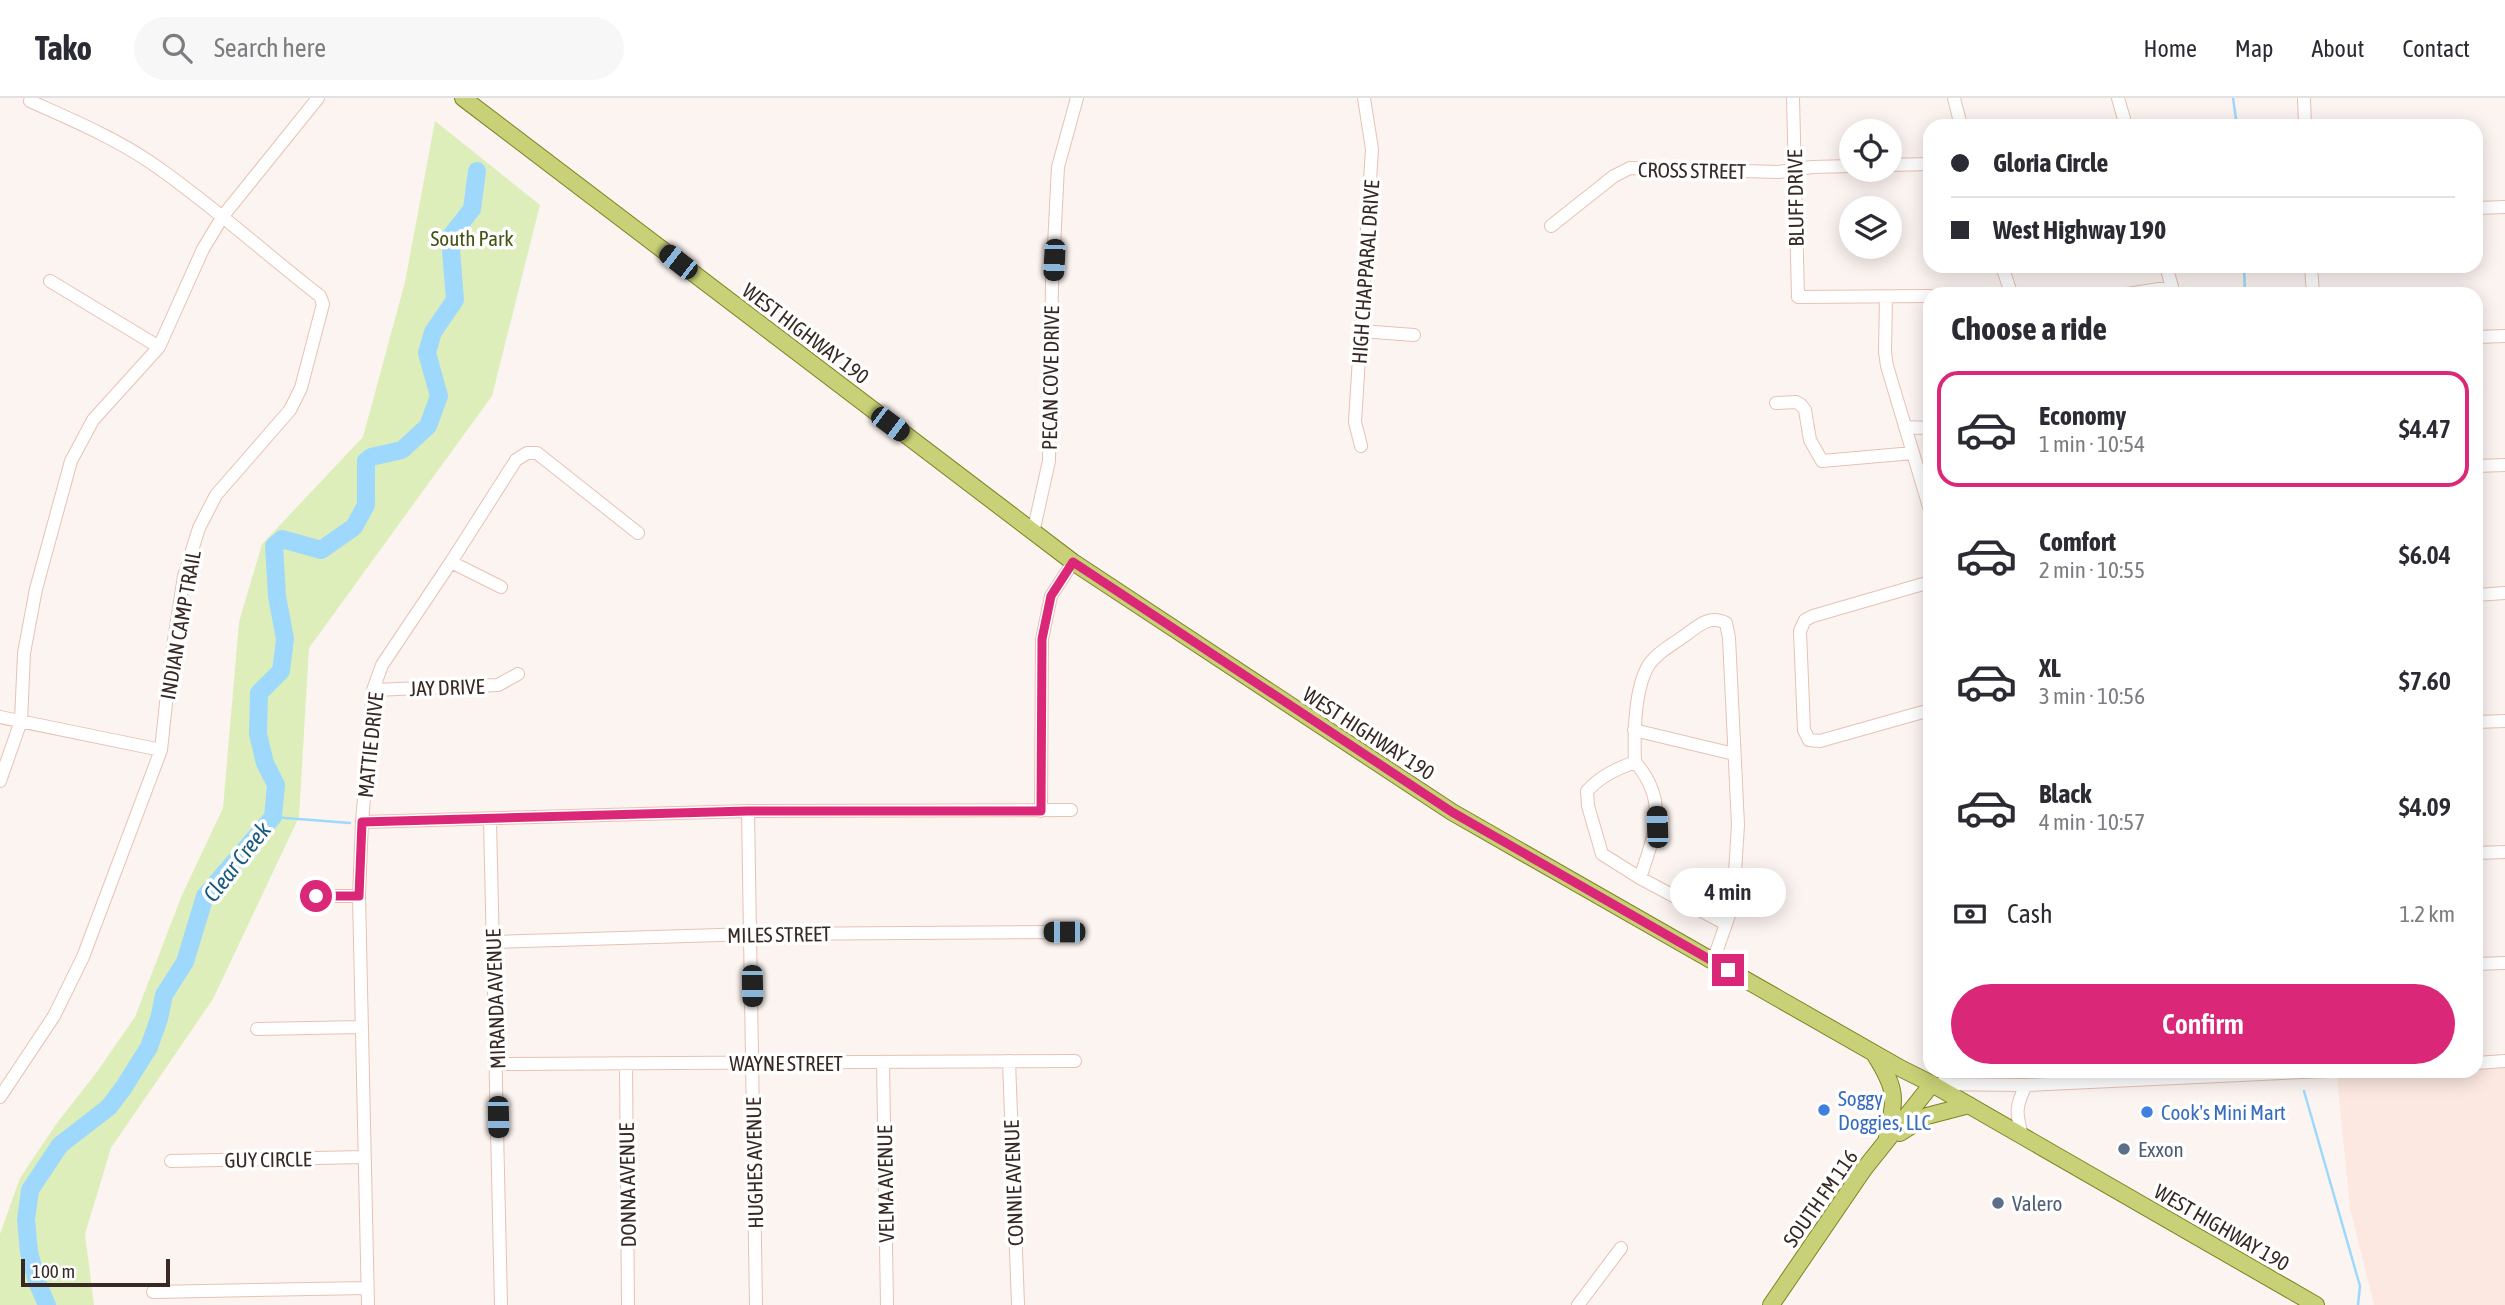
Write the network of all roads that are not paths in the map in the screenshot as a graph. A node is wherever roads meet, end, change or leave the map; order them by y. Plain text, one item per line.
1 (318, 98) edge
2 (463, 98) edge
3 (1077, 98) edge
4 (1364, 98) edge
5 (1793, 98) edge
6 (1954, 98) edge
7 (2118, 98) edge
8 (2304, 98) edge
9 (30, 101) dead end
10 (1959, 119) edge
11 (2124, 119) edge
12 (2305, 119) edge
13 (1923, 164) edge
14 (1902, 165) edge
15 (1839, 167) edge
16 (1794, 170) junction
17 (2505, 207) edge
18 (2483, 208) edge
19 (223, 216) junction
20 (1551, 226) dead end
21 (50, 281) dead end
22 (1923, 296) edge
23 (1886, 297) junction
24 (1361, 331) junction
25 (1414, 335) dead end
26 (2505, 336) edge
27 (2483, 337) edge
28 (159, 347) junction
29 (1776, 403) dead end
30 (1905, 428) junction
31 (1923, 428) edge
32 (1361, 446) dead end
33 (1913, 453) junction
34 (2505, 465) edge
35 (2483, 466) edge
36 (1923, 487) edge
37 (638, 533) dead end
38 (1033, 533) junction
39 (452, 562) junction
40 (1073, 562) junction
41 (1923, 584) edge
42 (501, 587) dead end
43 (2505, 593) edge
44 (2483, 594) edge
45 (518, 674) dead end
46 (373, 690) junction
47 (1923, 712) edge
48 (0, 717) edge
49 (2505, 720) edge
50 (21, 721) junction
51 (2483, 722) edge
52 (1634, 730) junction
53 (161, 750) junction
54 (1734, 754) junction
55 (1635, 762) junction
56 (0, 781) edge
57 (1071, 810) dead end
58 (748, 811) junction
59 (1041, 811) junction
60 (490, 820) junction
61 (362, 822) junction
62 (2505, 852) edge
63 (2483, 853) edge
64 (1640, 878) junction
65 (316, 896) dead end
66 (359, 896) junction
67 (1726, 924) junction
68 (1064, 932) dead end
69 (751, 934) junction
70 (494, 942) junction
71 (1713, 961) junction
72 (2505, 963) edge
73 (2483, 964) edge
74 (362, 1027) junction
75 (257, 1029) dead end
76 (1874, 1053) junction
77 (1009, 1061) junction
78 (1075, 1061) dead end
79 (2505, 1061) edge
80 (883, 1062) junction
81 (497, 1063) junction
82 (753, 1063) junction
83 (2483, 1063) edge
84 (626, 1064) junction
85 (2080, 1078) edge
86 (1932, 1084) junction
87 (2026, 1085) junction
88 (0, 1097) edge
89 (1969, 1105) junction
90 (2022, 1136) junction
91 (1884, 1144) junction
92 (365, 1157) junction
93 (171, 1161) dead end
94 (1621, 1248) dead end
95 (367, 1288) junction
96 (153, 1292) dead end
97 (368, 1305) edge
98 (500, 1305) edge
99 (628, 1305) edge
100 (756, 1305) edge
101 (887, 1305) edge
102 (1018, 1305) edge
103 (1578, 1305) edge
104 (1771, 1305) edge
105 (2316, 1305) edge

1 - 19 street
2 - 38 main road, WEST HIGHWAY 190
3 - 38 street, PECAN COVE DRIVE
4 - 24 street, HIGH CHAPPARAL DRIVE
5 - 16 street, BLUFF DRIVE
6 - 10 street
7 - 11 street
8 - 12 street
9 - 19 street, INDIAN CAMP TRAIL
13 - 14 street
15 - 16 street, CROSS STREET
16 - 20 street, CROSS STREET
16 - 23 street, BLUFF DRIVE
17 - 18 street
19 - 28 street
19 - 53 street, INDIAN CAMP TRAIL
21 - 28 street
22 - 23 street
23 - 30 street
24 - 25 street
24 - 32 street, HIGH CHAPPARAL DRIVE
26 - 27 street
28 - 50 street
29 - 33 street
30 - 31 street
30 - 33 street
33 - 36 street
34 - 35 street
37 - 39 street, MATTIE DRIVE
38 - 40 main road, WEST HIGHWAY 190
39 - 42 street
39 - 46 street, MATTIE DRIVE
40 - 59 street
40 - 71 main road, WEST HIGHWAY 190
41 - 47 street
43 - 44 street
45 - 46 street, JAY DRIVE
46 - 61 street, MATTIE DRIVE
48 - 50 street
49 - 51 street
50 - 53 street
50 - 56 street
52 - 54 street
52 - 54 street
52 - 55 street
53 - 88 street, INDIAN CAMP TRAIL
54 - 67 street
55 - 64 street
55 - 64 street
57 - 59 street
58 - 59 street
58 - 60 street
58 - 69 street, HUGHES AVENUE
60 - 61 street
60 - 70 street, MIRANDA AVENUE
61 - 66 street, MATTIE DRIVE
62 - 63 street
64 - 67 street
65 - 66 street
66 - 74 street, MATTIE DRIVE
67 - 71 street
68 - 69 street, MILES STREET
69 - 70 street, MILES STREET
69 - 82 street, HUGHES AVENUE
70 - 81 street, MIRANDA AVENUE
71 - 76 main road, WEST HIGHWAY 190
72 - 73 street
74 - 75 street
74 - 92 street, MATTIE DRIVE
76 - 86 main road, WEST HIGHWAY 190
76 - 91 main road
77 - 78 street, WAYNE STREET
77 - 80 street, WAYNE STREET
77 - 102 street, CONNIE AVENUE
79 - 83 street
80 - 82 street, WAYNE STREET
80 - 101 street, VELMA AVENUE
81 - 84 street, WAYNE STREET
81 - 98 street, MIRANDA AVENUE
82 - 84 street, WAYNE STREET
82 - 100 street, HUGHES AVENUE
84 - 99 street, DONNA AVENUE
85 - 87 street
86 - 87 street
86 - 89 main road, WEST HIGHWAY 190
86 - 91 main road, SOUTH FM 116
87 - 90 street
89 - 90 main road, WEST HIGHWAY 190
89 - 91 main road
90 - 105 main road, WEST HIGHWAY 190
91 - 104 main road, SOUTH FM 116
92 - 93 street, GUY CIRCLE
92 - 95 street, MATTIE DRIVE
94 - 103 street
95 - 96 street
95 - 97 street, MATTIE DRIVE

